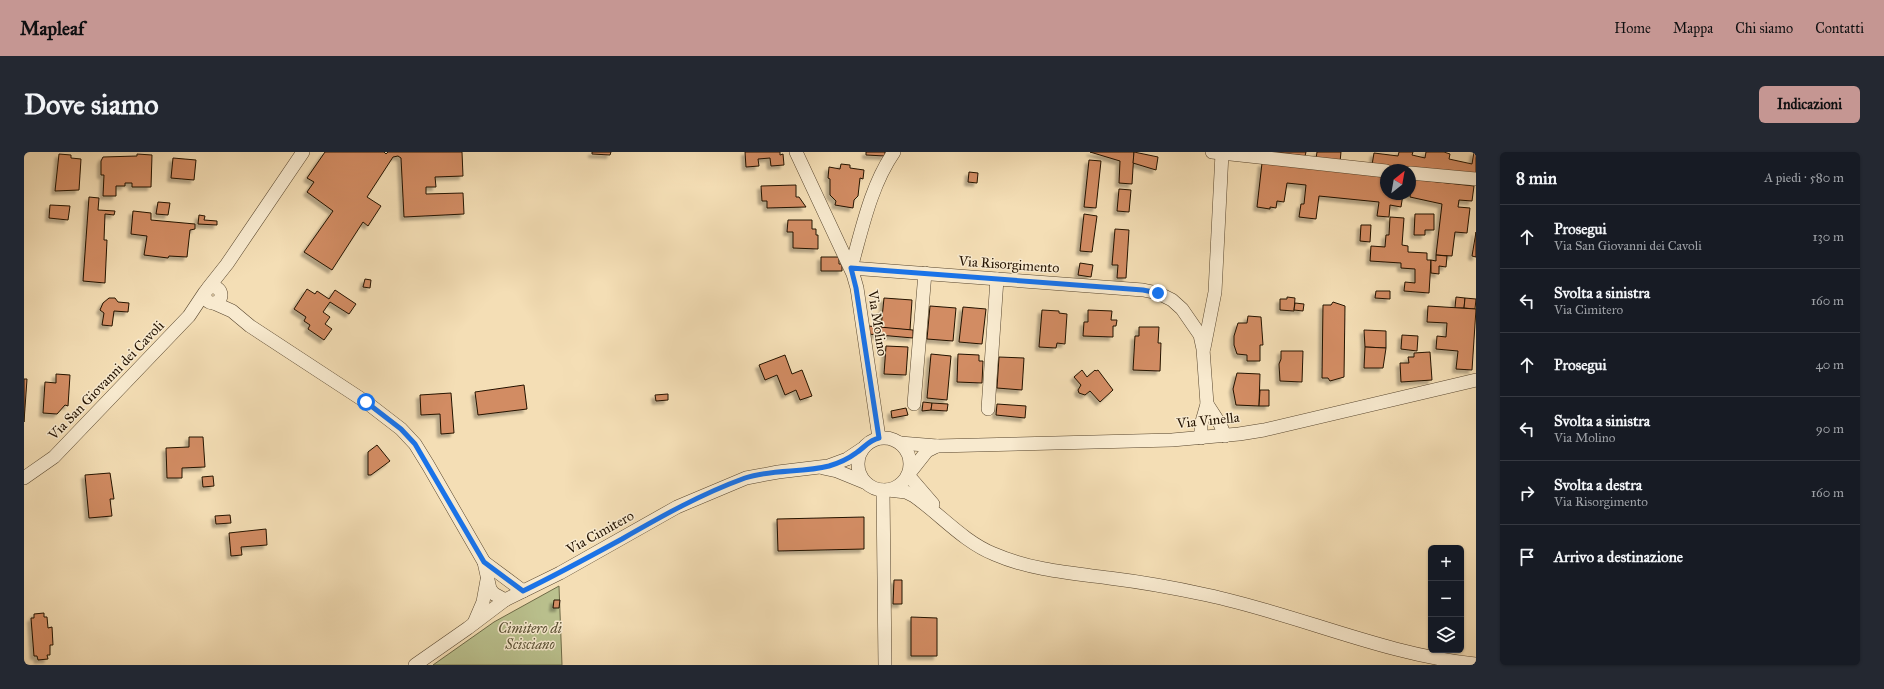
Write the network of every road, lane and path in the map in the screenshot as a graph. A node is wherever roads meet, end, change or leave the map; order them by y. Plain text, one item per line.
1 (303, 152) edge
2 (796, 152) edge
3 (894, 152) edge
4 (1217, 152) edge
5 (1380, 170) edge
6 (1416, 174) edge
7 (1476, 179) edge
8 (851, 268) junction
9 (925, 273) junction
10 (997, 279) junction
11 (214, 296) junction
12 (1203, 348) junction
13 (1476, 380) edge
14 (914, 404) dead end
15 (1208, 404) junction
16 (988, 409) dead end
17 (1225, 436) junction
18 (879, 438) junction
19 (1201, 438) junction
20 (900, 443) junction
21 (937, 446) junction
22 (862, 449) junction
23 (817, 468) junction
24 (908, 475) junction
25 (24, 478) edge
26 (864, 482) junction
27 (886, 490) junction
28 (946, 522) junction
29 (484, 562) junction
30 (487, 578) junction
31 (523, 591) junction
32 (505, 600) junction
33 (473, 625) junction
34 (1476, 664) edge
35 (415, 665) edge
36 (885, 665) edge

1 - 11 street, Via San Giovanni dei Cavoli
2 - 8 street, Via Molino
3 - 8 street
4 - 5 street
4 - 12 street
6 - 7 street
8 - 9 street, Via Risorgimento
8 - 18 street, Via Molino
9 - 10 street, Via Risorgimento
9 - 14 street
10 - 12 street, Via Risorgimento
10 - 16 street
11 - 25 street, Via San Giovanni dei Cavoli
11 - 29 street
12 - 15 street, Via Risorgimento
13 - 17 street, Via Vinella
15 - 17 street
15 - 19 street
17 - 19 street, Via Vinella
18 - 20 street
18 - 22 street
19 - 21 street, Via Vinella
20 - 21 street, Via Vinella
20 - 24 street
21 - 24 street
22 - 23 street
22 - 26 street
23 - 26 street
23 - 31 street, Via Cimitero
24 - 27 street
24 - 28 street
26 - 27 street
27 - 28 street
27 - 36 street
28 - 34 street
29 - 30 street
29 - 31 street
30 - 32 street
30 - 33 street
31 - 32 street, Via Cimitero
32 - 33 street, Via Cimitero
33 - 35 street, Via Cimitero

